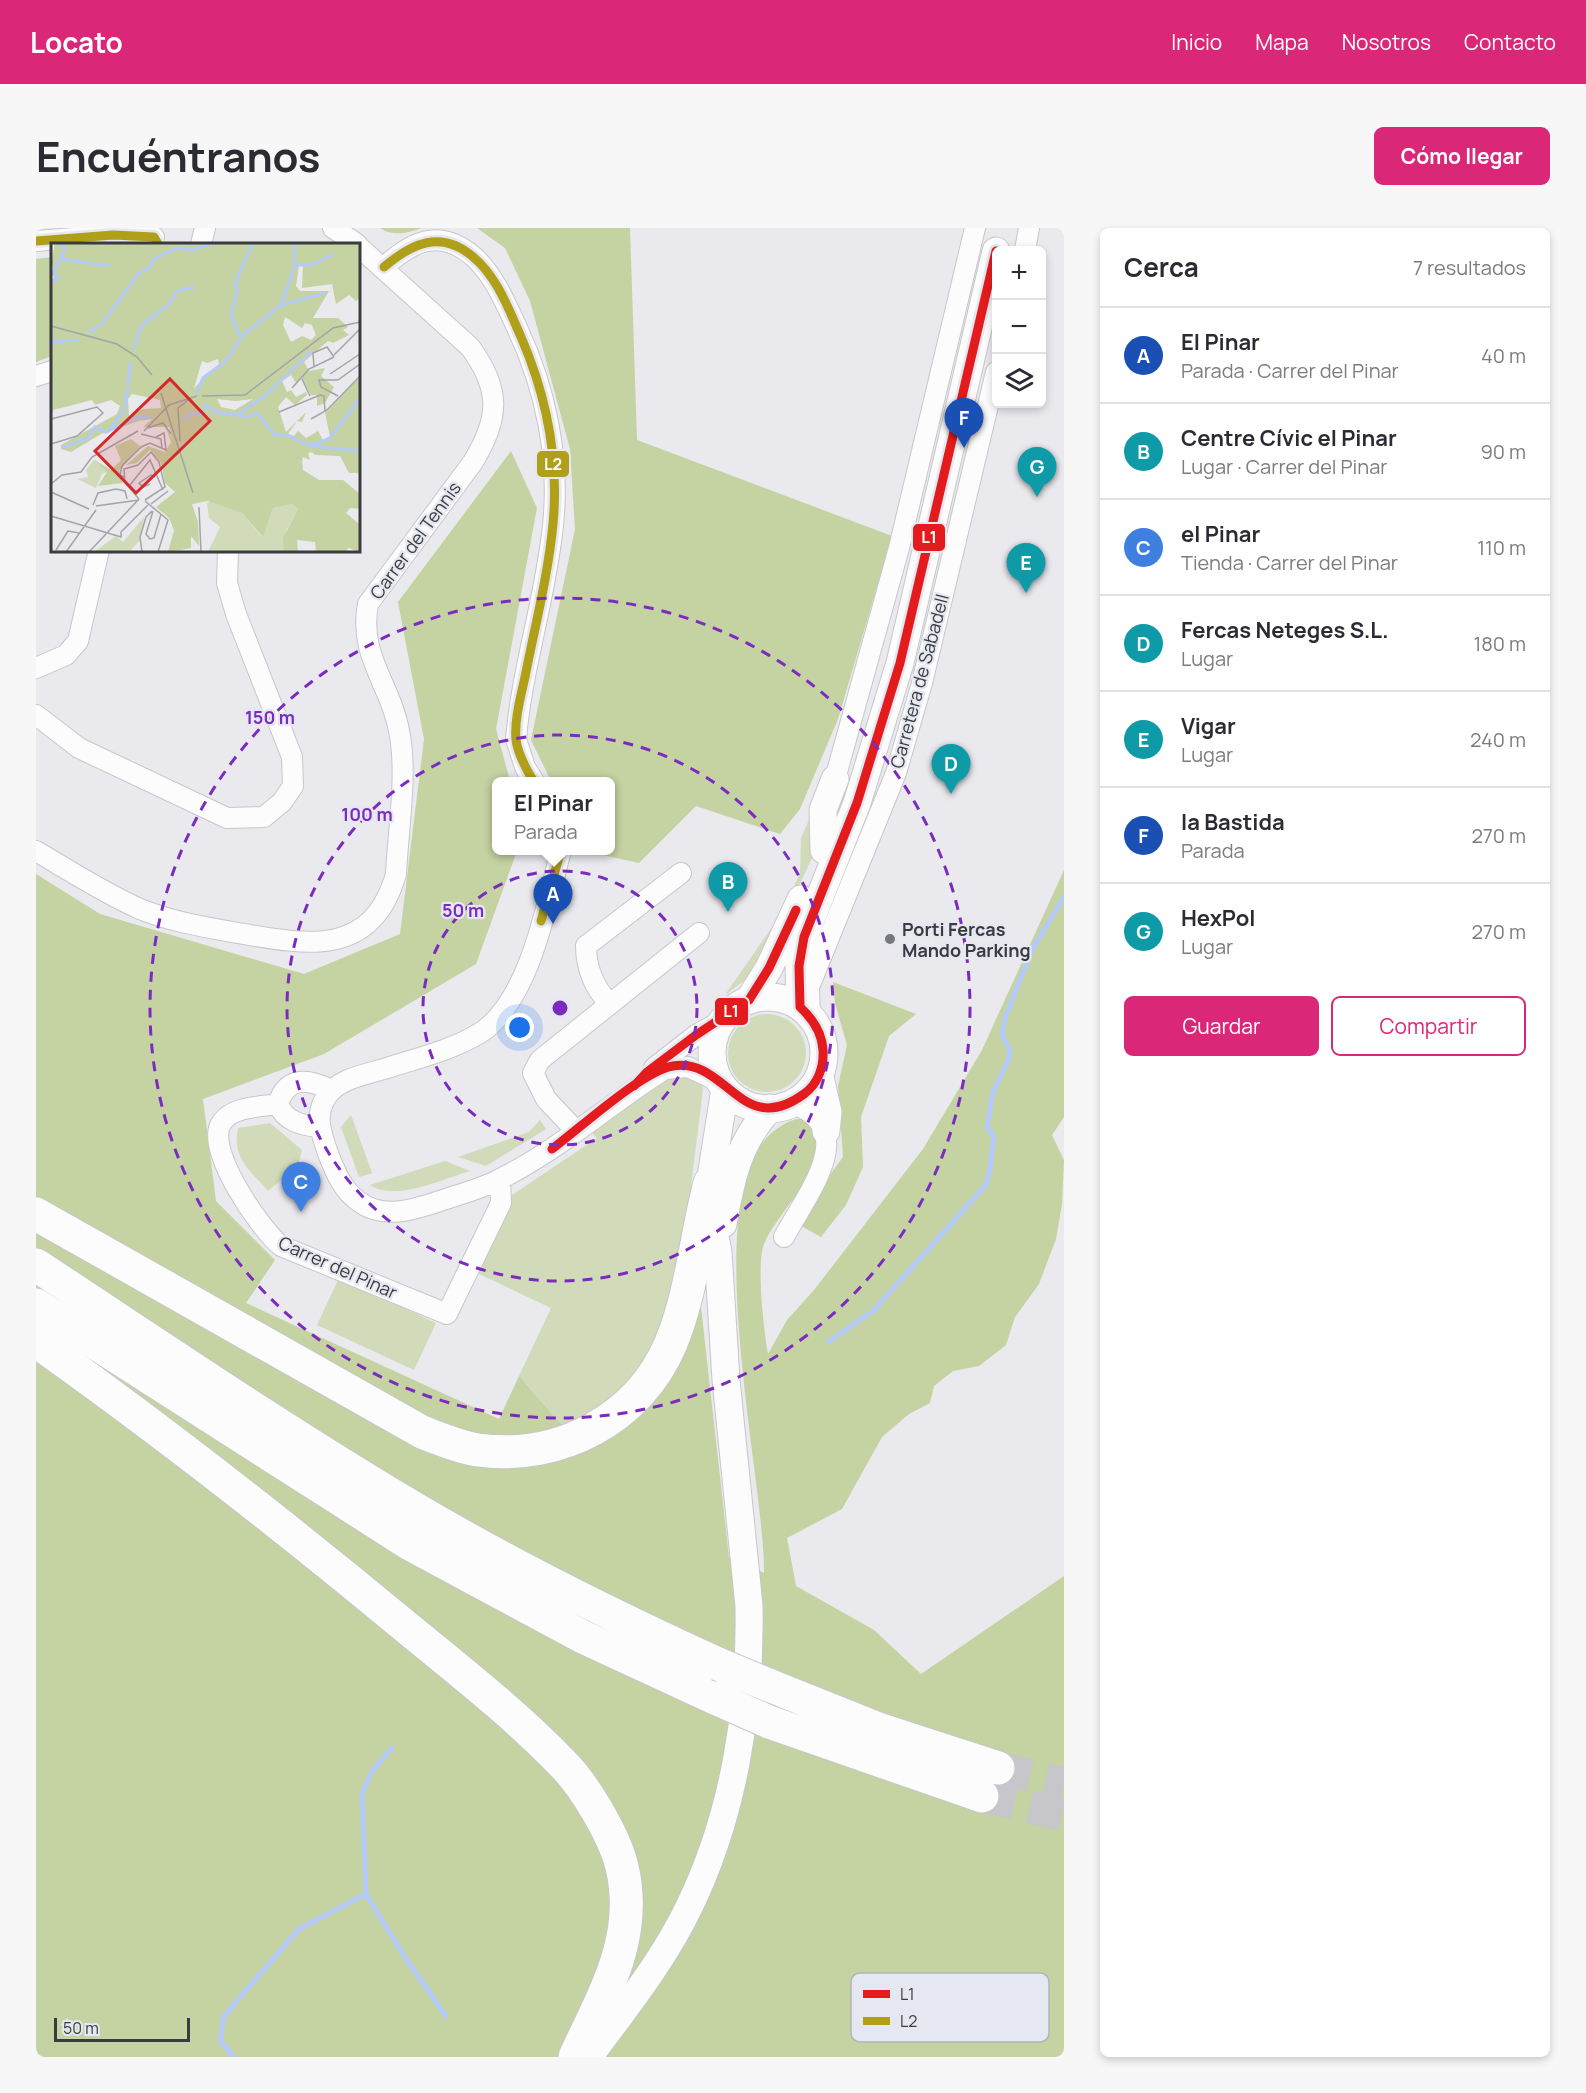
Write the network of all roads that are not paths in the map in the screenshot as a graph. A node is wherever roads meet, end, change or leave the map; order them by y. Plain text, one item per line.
1 (333, 228) edge
2 (975, 228) edge
3 (1002, 228) edge
4 (1029, 228) edge
5 (155, 236) edge
6 (36, 241) edge
7 (355, 243) edge
8 (998, 246) edge
9 (1026, 246) edge
10 (360, 247) edge
11 (384, 267) junction
12 (992, 272) edge
13 (51, 371) edge
14 (36, 376) edge
15 (992, 389) edge
16 (99, 552) edge
17 (228, 552) edge
18 (36, 668) edge
19 (36, 715) edge
20 (866, 769) junction
21 (531, 777) edge
22 (835, 779) joint
23 (824, 850) junction
24 (36, 851) edge
25 (560, 855) edge
26 (681, 873) dead end
27 (699, 933) dead end
28 (749, 1000) junction
29 (609, 1003) junction
30 (805, 1012) junction
31 (723, 1020) junction
32 (820, 1077) junction
33 (722, 1085) junction
34 (331, 1090) junction
35 (630, 1091) junction
36 (278, 1104) junction
37 (781, 1106) junction
38 (319, 1127) junction
39 (576, 1131) junction
40 (826, 1131) junction
41 (500, 1179) junction
42 (710, 1183) junction
43 (36, 1214) edge
44 (784, 1237) dead end
45 (718, 1252) junction
46 (36, 1266) edge
47 (36, 1305) edge
48 (36, 1341) edge
49 (575, 2057) edge
50 (589, 2057) edge

1 - 7 street, Carrer del Tennis
2 - 22 street
3 - 8 main road
4 - 9 street
5 - 6 street
10 - 11 street, Carrer del Tennis
11 - 21 street
11 - 24 street, Carrer del Tennis
12 - 20 main road
13 - 14 street
15 - 30 street, Carretera de Sabadell
16 - 18 street
17 - 19 street
20 - 23 main road
20 - 30 main road
22 - 23 main road
23 - 28 main road
25 - 34 street
26 - 29 street
27 - 29 street
28 - 30 main road
28 - 31 main road
29 - 39 street
30 - 32 main road
31 - 33 main road
31 - 35 street
32 - 37 main road
32 - 40 main road
33 - 35 street
33 - 37 main road
33 - 42 main road
34 - 36 street
34 - 38 street
35 - 39 street
36 - 38 street
36 - 41 street, Carrer del Pinar
37 - 40 street
37 - 45 main road
38 - 41 street
39 - 41 street
40 - 44 street
42 - 43 highway
42 - 45 main road
45 - 50 main road
46 - 47 highway, bridge
48 - 49 highway

